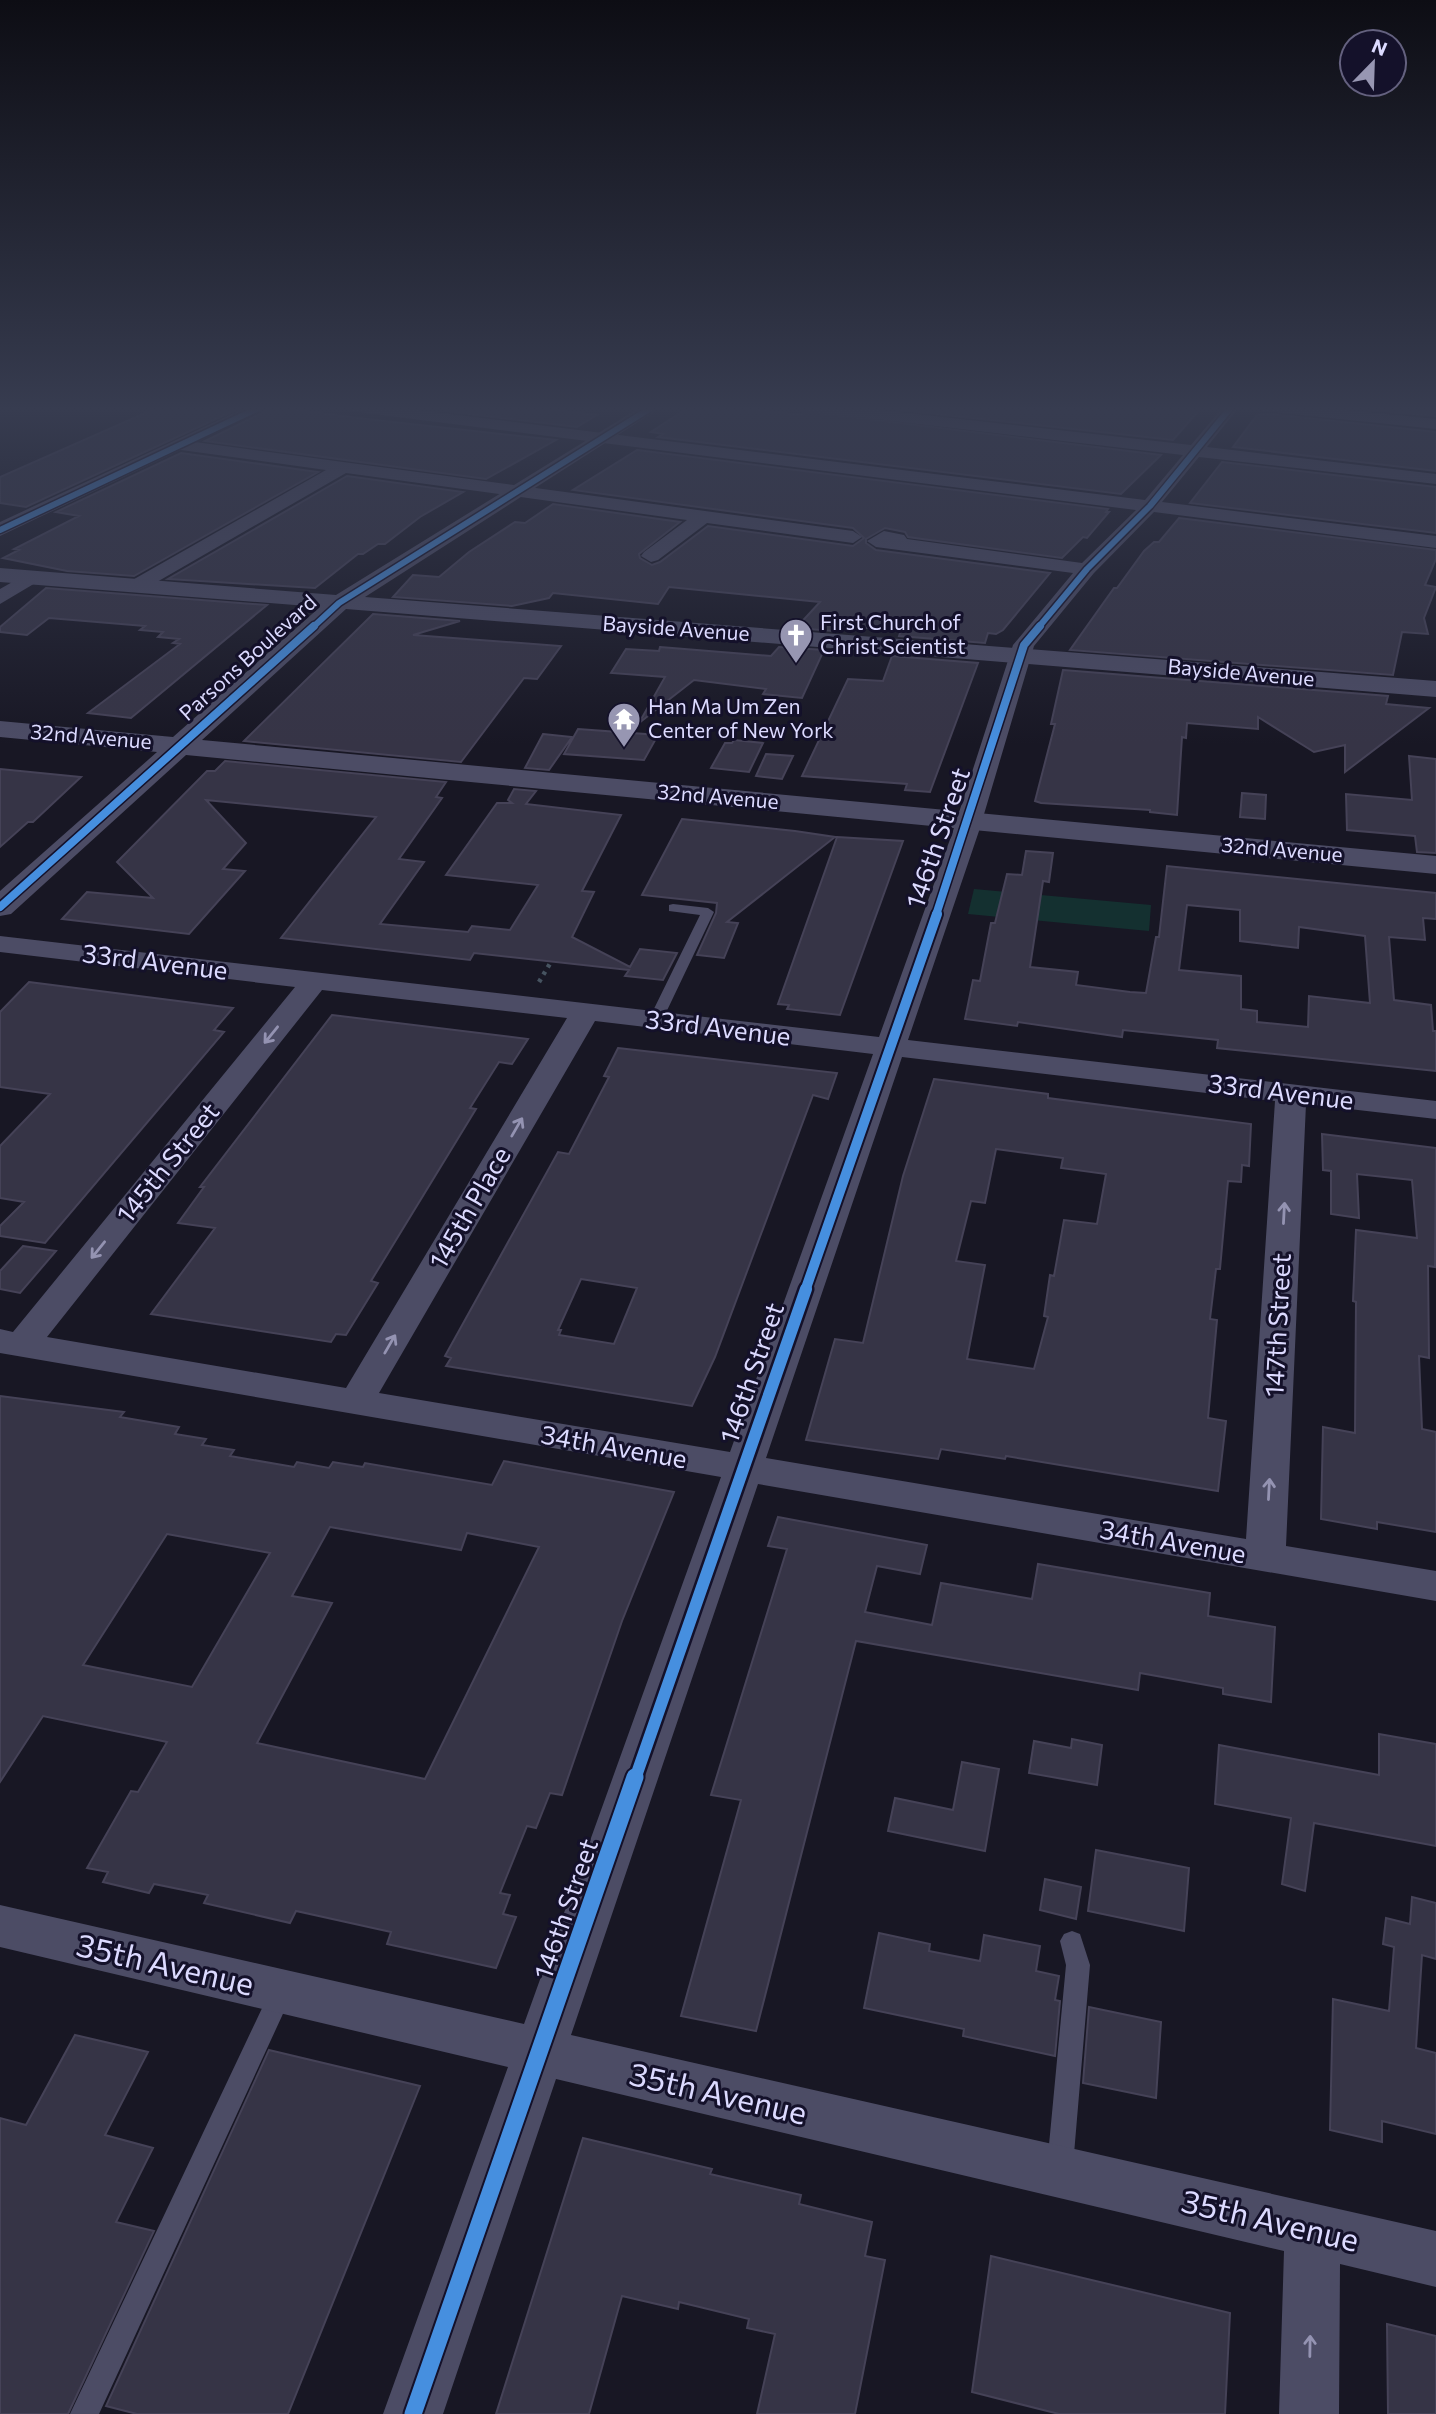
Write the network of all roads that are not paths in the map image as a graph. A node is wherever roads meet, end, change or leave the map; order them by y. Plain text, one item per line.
1 (254, 519) edge
2 (474, 519) edge
3 (700, 519) edge
4 (723, 519) edge
5 (1137, 519) edge
6 (1251, 519) edge
7 (853, 537) dead end
8 (898, 542) dead end
9 (1436, 542) edge
10 (651, 556) dead end
11 (1087, 569) junction
12 (0, 575) edge
13 (30, 578) junction
14 (136, 586) junction
15 (0, 598) edge
16 (339, 603) junction
17 (1020, 656) junction
18 (1436, 689) edge
19 (0, 729) edge
20 (180, 746) junction
21 (969, 821) junction
22 (1436, 865) edge
23 (0, 907) edge
24 (673, 908) dead end
25 (0, 944) edge
26 (314, 981) junction
27 (585, 1013) junction
28 (655, 1021) junction
29 (889, 1048) junction
30 (1291, 1093) junction
31 (1436, 1110) edge
32 (11, 1343) edge
33 (355, 1403) junction
34 (743, 1469) junction
35 (1265, 1558) junction
36 (1436, 1586) edge
37 (0, 1926) edge
38 (1073, 1941) dead end
39 (281, 1992) junction
40 (541, 2053) junction
41 (1059, 2172) junction
42 (1312, 2230) junction
43 (1436, 2259) edge
44 (84, 2414) edge
45 (413, 2414) edge
46 (1310, 2414) edge

1 - 14 street
2 - 16 street, Parsons Boulevard
3 - 10 street
4 - 7 street
5 - 11 street, 146th Street
6 - 9 street
8 - 11 street
11 - 17 street, 146th Street
12 - 13 street, Bayside Avenue
13 - 14 street, Bayside Avenue
13 - 15 street
14 - 16 street, Bayside Avenue
16 - 17 street, Bayside Avenue
16 - 20 street, Parsons Boulevard
17 - 18 street, Bayside Avenue
17 - 21 street, 146th Street
19 - 20 street, 32nd Avenue
20 - 21 street, 32nd Avenue
20 - 23 street, Parsons Boulevard
21 - 22 street, 32nd Avenue
21 - 29 street, 146th Street
24 - 28 lane
25 - 26 street, 33rd Avenue
26 - 27 street, 33rd Avenue
26 -> 32 street, 145th Street
27 - 28 street, 33rd Avenue
33 -> 27 street, 145th Place
28 - 29 street, 33rd Avenue
29 - 30 street, 33rd Avenue
29 - 34 street, 146th Street
30 - 31 street, 33rd Avenue
35 -> 30 street, 147th Street
32 - 33 street, 34th Avenue
33 - 34 street, 34th Avenue
34 - 35 street, 34th Avenue
34 - 40 street, 146th Street
35 - 36 street, 34th Avenue
37 - 39 street, 35th Avenue
38 - 41 lane
39 - 40 street, 35th Avenue
39 - 44 lane
40 - 41 street, 35th Avenue
40 - 45 street, 146th Street
41 - 42 street, 35th Avenue
42 - 43 street, 35th Avenue
46 -> 42 street

